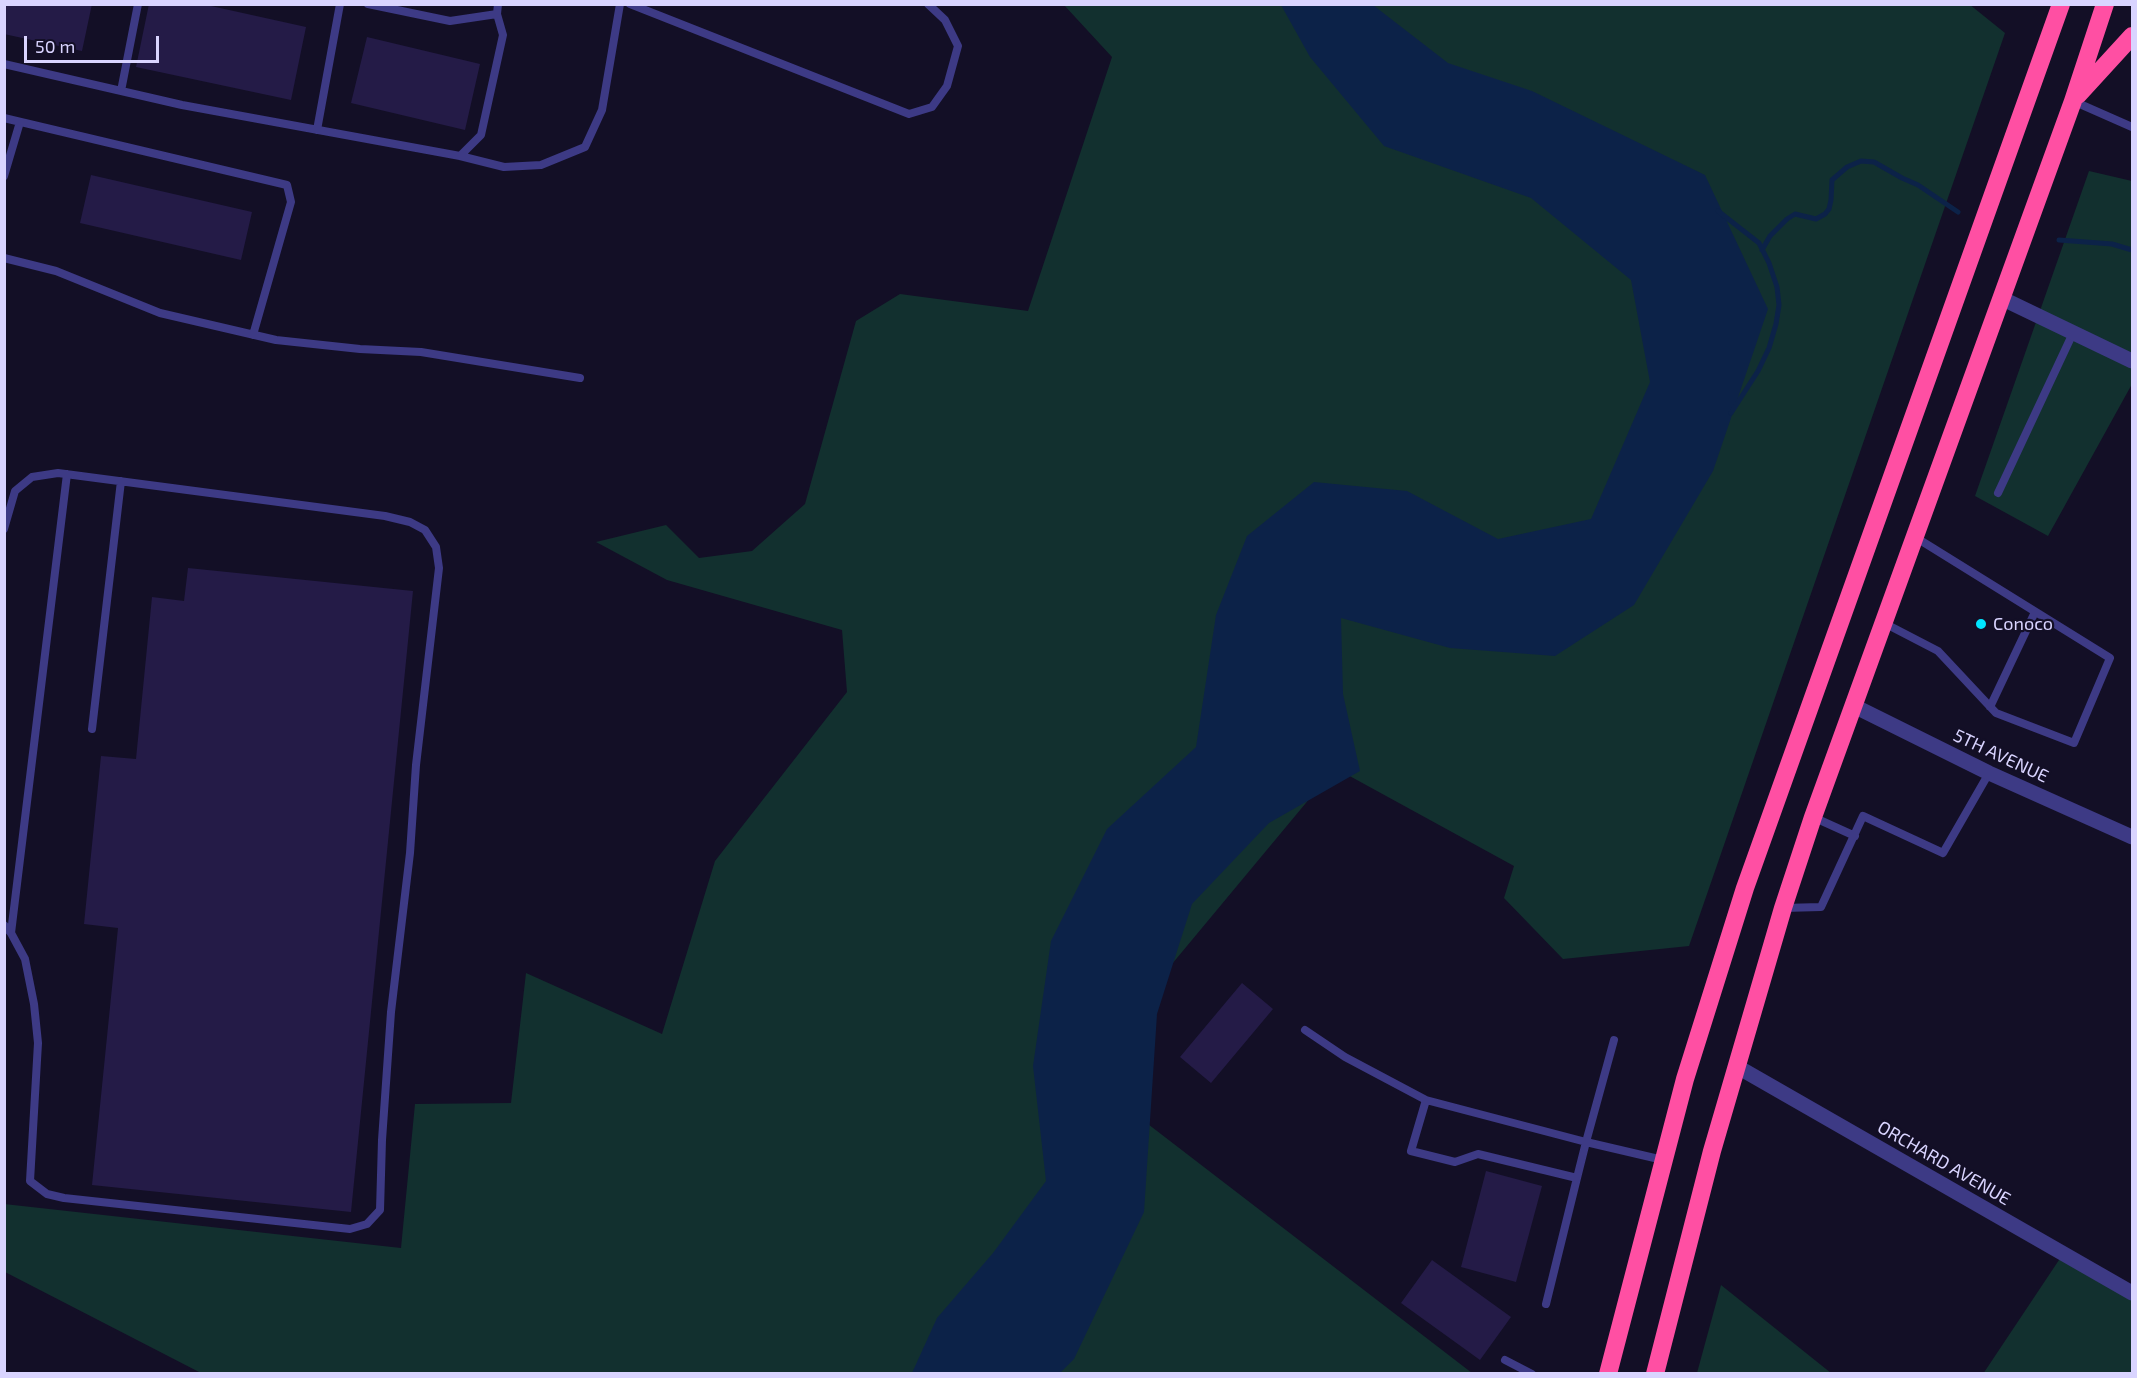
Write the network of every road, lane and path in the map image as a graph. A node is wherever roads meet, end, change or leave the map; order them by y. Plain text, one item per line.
1 (138, 4) edge
2 (339, 4) edge
3 (368, 4) edge
4 (498, 4) edge
5 (620, 4) edge
6 (630, 4) edge
7 (928, 4) edge
8 (2061, 4) edge
9 (2105, 4) edge
10 (497, 14) junction
11 (2129, 46) edge
12 (4, 64) edge
13 (121, 91) junction
14 (2073, 101) junction
15 (4, 118) edge
16 (20, 122) junction
17 (2133, 127) edge
18 (317, 130) junction
19 (460, 156) junction
20 (4, 176) edge
21 (4, 258) edge
22 (2001, 298) junction
23 (2073, 333) junction
24 (254, 335) junction
25 (2133, 361) edge
26 (580, 378) dead end
27 (67, 474) junction
28 (121, 480) junction
29 (4, 489) edge
30 (15, 491) junction
31 (1998, 493) dead end
32 (4, 530) edge
33 (1915, 537) junction
34 (2035, 612) junction
35 (1884, 623) junction
36 (1854, 706) junction
37 (1990, 707) junction
38 (92, 729) dead end
39 (1989, 773) junction
40 (1813, 818) junction
41 (1855, 836) junction
42 (2133, 837) edge
43 (1783, 908) junction
44 (4, 926) edge
45 (11, 933) junction
46 (1305, 1030) dead end
47 (1614, 1040) dead end
48 (1736, 1066) junction
49 (1426, 1100) junction
50 (1586, 1142) junction
51 (1663, 1160) junction
52 (1577, 1179) junction
53 (2133, 1293) edge
54 (1546, 1305) dead end
55 (1505, 1360) dead end
56 (1533, 1374) edge
57 (1608, 1374) edge
58 (1655, 1374) edge

1 - 13 lane
2 - 18 lane
3 - 10 lane
4 - 10 lane
5 - 19 lane
6 - 7 lane
8 - 51 highway
9 - 14 highway
10 - 19 lane
11 - 14 highway
12 - 13 lane
13 - 18 lane
14 - 17 lane
14 - 22 highway
15 - 16 lane
16 - 20 lane
16 - 24 lane
18 - 19 lane
21 - 24 lane
22 - 23 street
22 - 33 highway
23 - 25 street
23 - 31 lane
24 - 26 lane
27 - 28 lane
27 - 30 lane
27 - 45 lane
28 - 38 lane
28 - 45 lane
29 - 30 lane
30 - 32 lane
33 - 34 lane
33 - 35 highway
34 - 37 lane
34 - 37 lane
35 - 36 highway
35 - 37 lane
36 - 39 street, 5TH AVENUE
36 - 40 highway
39 - 41 lane
39 - 42 street, 5TH AVENUE
40 - 41 lane
40 - 43 highway
41 - 43 lane
43 - 48 highway
44 - 45 lane
46 - 49 lane
47 - 50 lane
48 - 53 street, ORCHARD AVENUE
48 - 58 highway
49 - 50 lane
49 - 52 lane
50 - 51 lane
50 - 52 lane
51 - 57 highway
52 - 54 lane
55 - 56 lane

